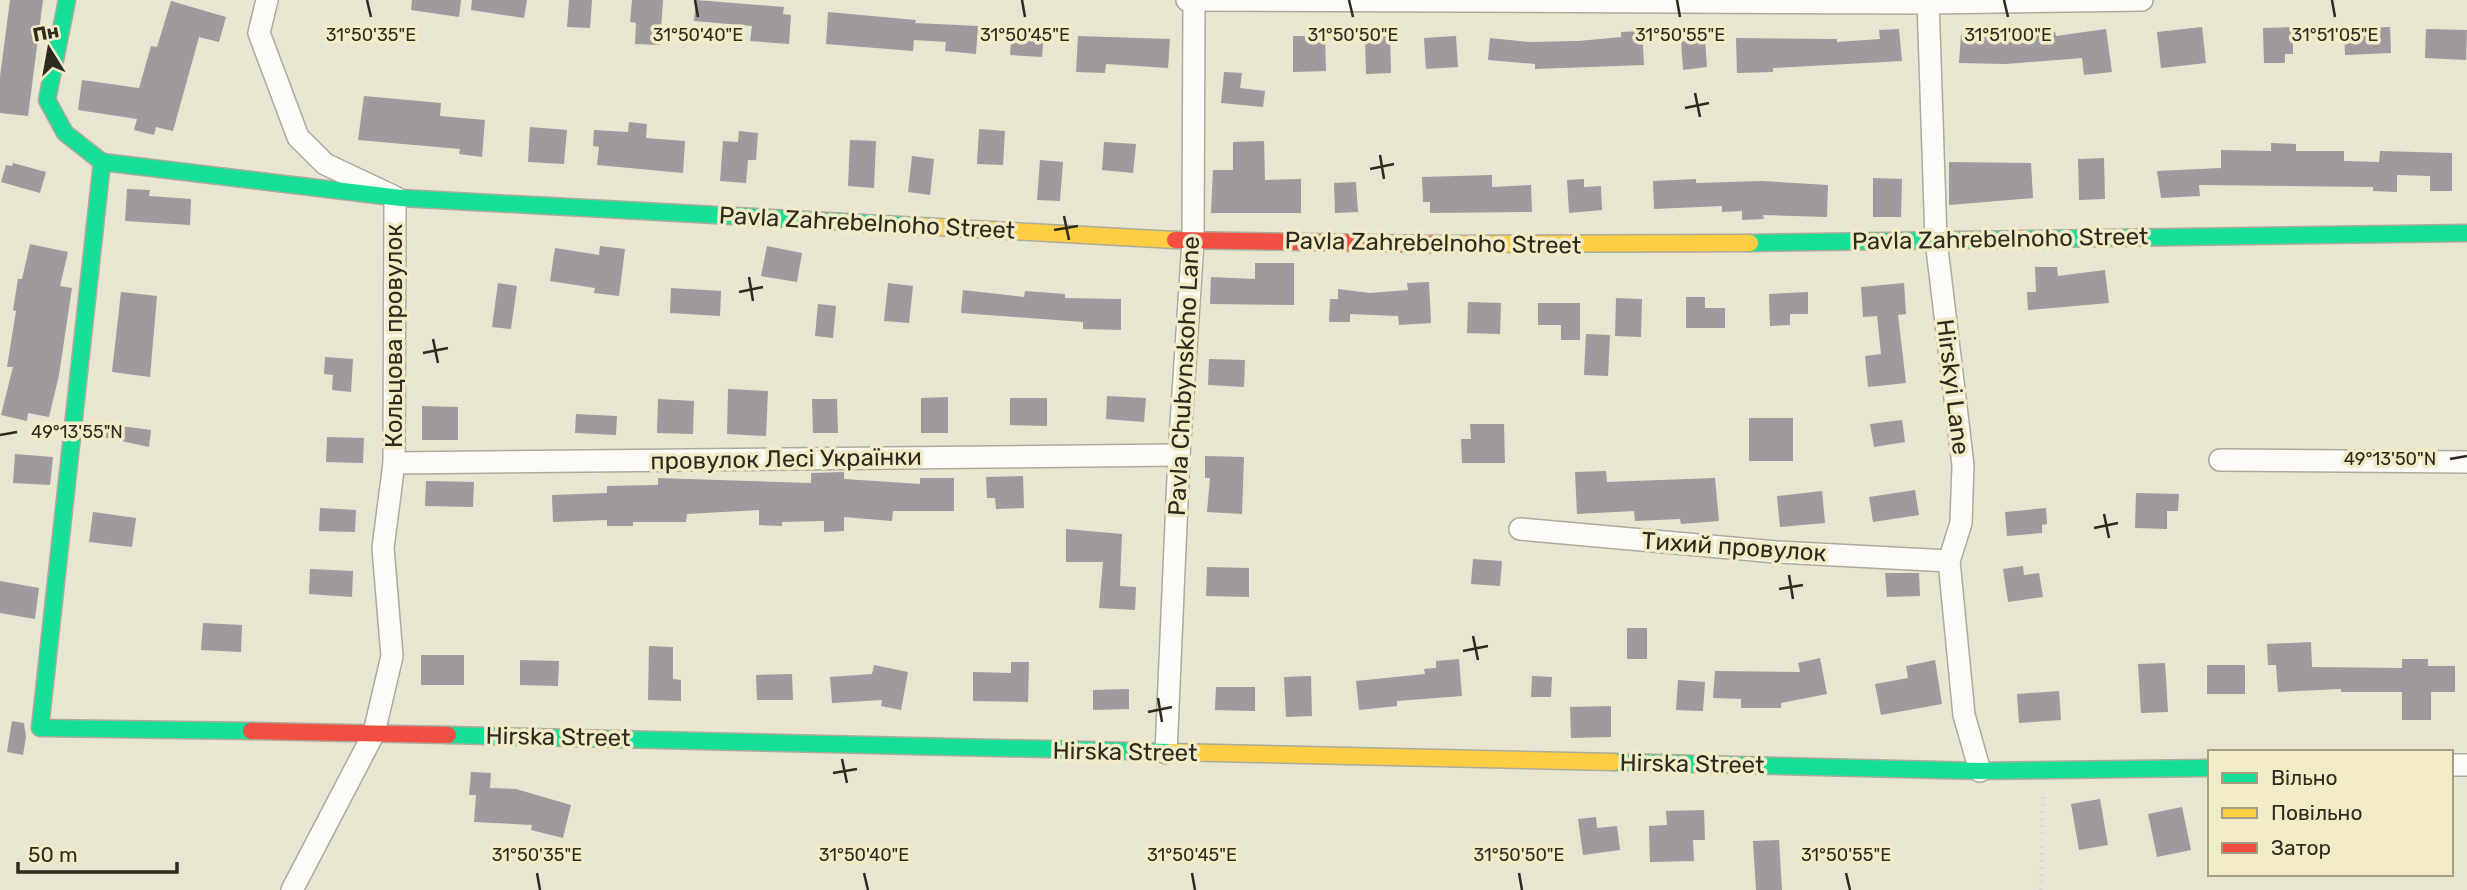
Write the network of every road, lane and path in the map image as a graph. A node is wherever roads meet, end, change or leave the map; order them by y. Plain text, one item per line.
1 (67, 0) edge
2 (267, 0) edge
3 (1187, 0) edge
4 (1194, 0) edge
5 (2142, 0) edge
6 (1928, 1) edge
7 (102, 162) junction
8 (398, 198) junction
9 (2467, 233) edge
10 (1936, 240) junction
11 (1193, 241) junction
12 (1179, 455) junction
13 (2220, 460) dead end
14 (2467, 462) edge
15 (394, 463) junction
16 (1520, 529) dead end
17 (1949, 561) junction
18 (374, 733) junction
19 (1166, 753) junction
20 (2208, 768) edge
21 (1980, 771) junction
22 (2043, 771) junction
23 (292, 890) edge
24 (2041, 890) edge

1 - 7 street
2 - 8 street, Кольцова провулок
3 - 4 street
4 - 6 street
4 - 11 street, Pavla Chubynskoho Lane
5 - 6 street
6 - 10 street, Hirskyi Lane
7 - 8 street, Pavla Zahrebelnoho Street
7 - 18 street, Hirska Street
8 - 11 street, Pavla Zahrebelnoho Street
8 - 15 street, Кольцова провулок
9 - 10 street, Pavla Zahrebelnoho Street
10 - 11 street, Pavla Zahrebelnoho Street
10 - 17 street, Hirskyi Lane
11 - 12 street, Pavla Chubynskoho Lane
12 - 15 street, провулок Лесі Українки
12 - 19 street, Pavla Chubynskoho Lane
13 - 14 street
15 - 18 street, Кольцова провулок
16 - 17 street, Тихий провулок
17 - 21 street, Hirskyi Lane
18 - 19 street, Hirska Street
18 - 23 street, Кольцова провулок
19 - 21 street, Hirska Street
20 - 22 street, Hirska Street
21 - 22 street, Hirska Street
22 - 24 path

